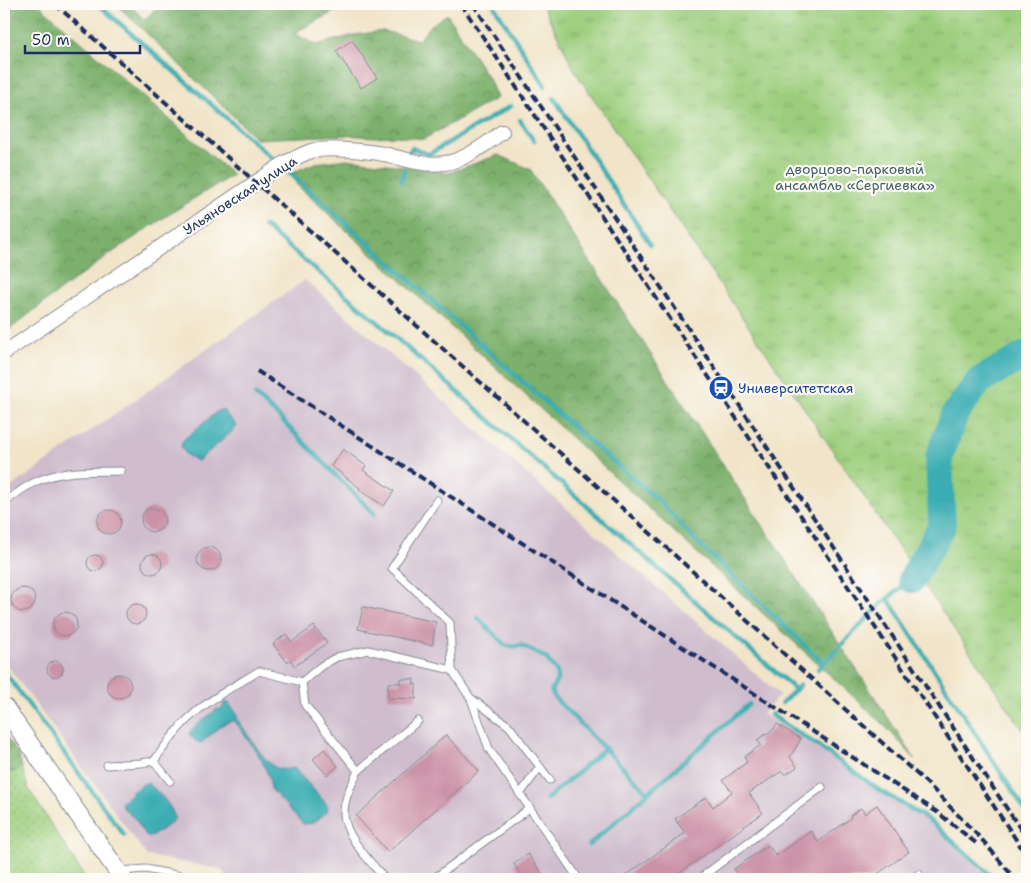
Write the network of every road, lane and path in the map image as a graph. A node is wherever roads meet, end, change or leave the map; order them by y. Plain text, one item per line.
1 (502, 132) dead end
2 (4, 353) edge
3 (121, 471) dead end
4 (437, 500) dead end
5 (4, 502) edge
6 (452, 670) junction
7 (302, 682) junction
8 (471, 699) junction
9 (4, 707) edge
10 (418, 721) dead end
11 (154, 761) junction
12 (107, 765) dead end
13 (540, 767) junction
14 (358, 771) junction
15 (550, 780) dead end
16 (170, 782) dead end
17 (822, 787) dead end
18 (520, 794) junction
19 (530, 808) junction
20 (920, 874) dead end
21 (121, 875) edge
22 (578, 878) edge
23 (184, 879) edge
24 (385, 879) edge
25 (433, 879) edge
26 (699, 879) edge
27 (913, 879) edge

1 - 2 street, Ульяновская улица
3 - 5 lane
4 - 6 lane
6 - 7 lane
6 - 8 lane
7 - 11 lane
7 - 14 lane
8 - 13 lane
8 - 18 lane
9 - 21 street
10 - 14 lane
11 - 12 lane
11 - 16 lane
13 - 15 lane
13 - 18 lane
14 - 24 lane
17 - 26 lane
18 - 19 lane
19 - 22 lane
19 - 25 lane
20 - 27 lane
21 - 23 lane

